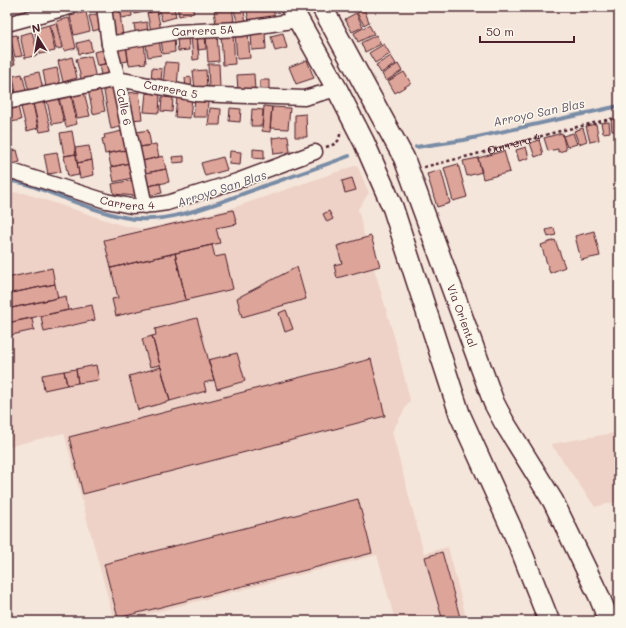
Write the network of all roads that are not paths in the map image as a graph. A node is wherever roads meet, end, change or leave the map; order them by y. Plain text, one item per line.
1 (70, 7) edge
2 (104, 7) edge
3 (322, 7) edge
4 (294, 14) edge
5 (7, 24) edge
6 (109, 44) junction
7 (118, 79) junction
8 (337, 89) junction
9 (7, 102) edge
10 (315, 152) road end
11 (7, 172) edge
12 (145, 206) junction
13 (549, 621) edge
14 (609, 621) edge

1 - 5 street
2 - 6 street, Calle 6
3 - 14 highway, Vía Oriental
4 - 6 street, Carrera 5A
4 - 8 highway
6 - 7 street, Calle 6
7 - 8 street, Carrera 5
7 - 9 street, Carrera 5
7 - 12 street, Calle 6
8 - 13 highway
10 - 12 street, Carrera 4
11 - 12 street, Carrera 4

